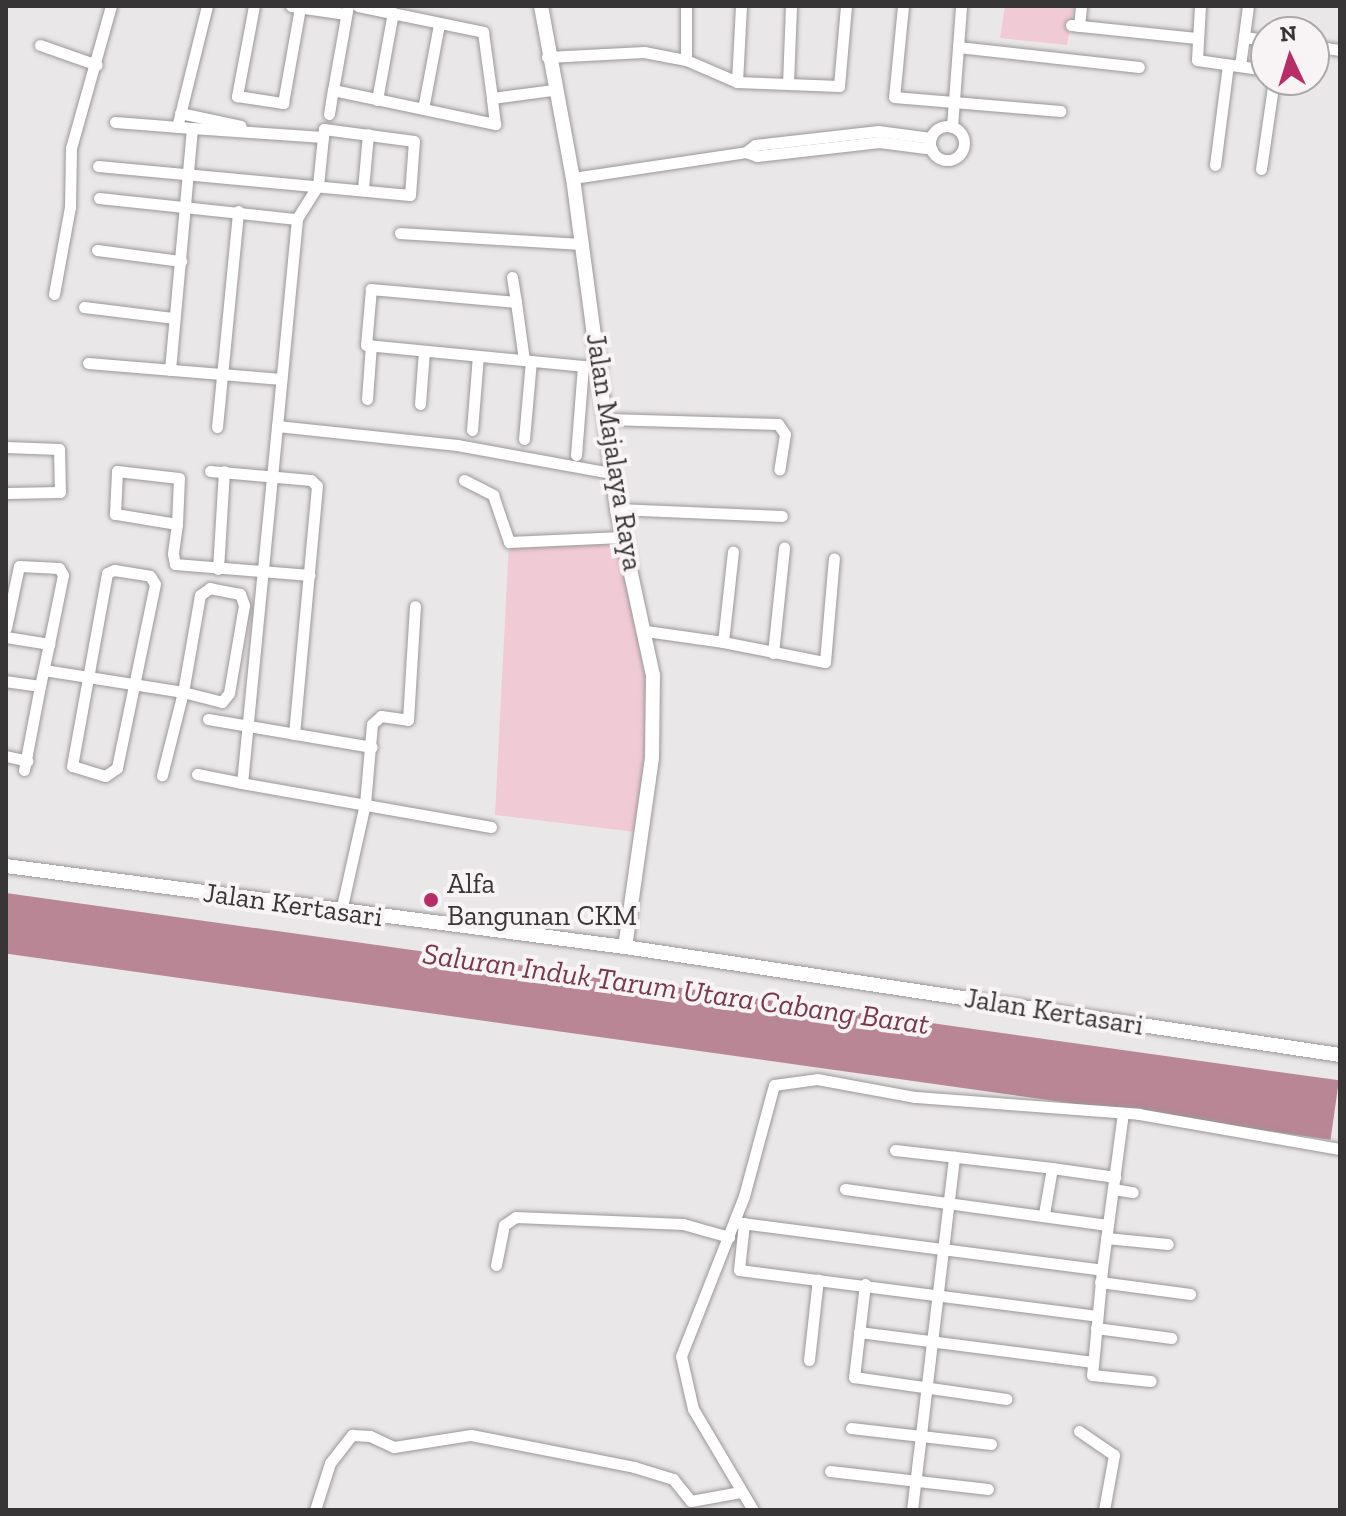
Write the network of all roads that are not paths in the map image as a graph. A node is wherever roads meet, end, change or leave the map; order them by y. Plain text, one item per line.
1 (111, 6) edge
2 (207, 6) edge
3 (254, 6) edge
4 (358, 6) edge
5 (540, 6) edge
6 (686, 6) edge
7 (741, 6) edge
8 (791, 6) edge
9 (846, 6) edge
10 (903, 6) edge
11 (961, 6) edge
12 (1081, 6) edge
13 (1200, 6) edge
14 (1248, 6) edge
15 (296, 7) edge
16 (346, 10) edge
17 (393, 12) junction
18 (439, 24) junction
19 (1244, 37) junction
20 (1196, 38) junction
21 (1250, 38) edge
22 (40, 45) dead end
23 (958, 47) junction
24 (547, 57) junction
25 (686, 60) junction
26 (97, 65) junction
27 (1234, 66) junction
28 (1139, 67) dead end
29 (1250, 68) edge
30 (737, 82) junction
31 (788, 84) junction
32 (333, 90) junction
33 (553, 90) junction
34 (1272, 96) edge
35 (492, 98) junction
36 (377, 100) junction
37 (953, 101) junction
38 (423, 109) junction
39 (1060, 111) dead end
40 (180, 113) junction
41 (329, 114) dead end
42 (115, 122) dead end
43 (177, 127) junction
44 (952, 127) junction
45 (192, 128) junction
46 (368, 134) junction
47 (284, 135) junction
48 (323, 137) junction
49 (931, 144) junction
50 (1215, 165) dead end
51 (98, 166) dead end
52 (1261, 169) dead end
53 (188, 174) junction
54 (573, 178) junction
55 (318, 185) junction
56 (363, 189) junction
57 (99, 198) dead end
58 (186, 207) junction
59 (238, 211) junction
60 (297, 219) junction
61 (400, 233) dead end
62 (580, 244) junction
63 (97, 250) dead end
64 (181, 261) junction
65 (512, 277) dead end
66 (54, 294) dead end
67 (516, 302) junction
68 (84, 307) dead end
69 (174, 318) junction
70 (371, 345) junction
71 (424, 351) junction
72 (478, 356) junction
73 (527, 360) junction
74 (88, 363) dead end
75 (583, 366) junction
76 (601, 367) junction
77 (170, 370) junction
78 (222, 373) junction
79 (281, 379) junction
80 (367, 399) dead end
81 (420, 404) dead end
82 (606, 419) junction
83 (277, 426) junction
84 (217, 427) dead end
85 (472, 430) dead end
86 (524, 439) dead end
87 (6, 447) edge
88 (576, 455) dead end
89 (779, 470) dead end
90 (210, 471) dead end
91 (224, 471) junction
92 (611, 473) junction
93 (271, 476) junction
94 (464, 480) dead end
95 (6, 493) edge
96 (617, 509) junction
97 (782, 516) dead end
98 (177, 524) junction
99 (622, 537) junction
100 (784, 548) dead end
101 (733, 552) dead end
102 (834, 558) dead end
103 (218, 569) junction
104 (264, 574) junction
105 (310, 575) junction
106 (415, 606) dead end
107 (6, 628) edge
108 (646, 631) junction
109 (6, 637) edge
110 (723, 642) junction
111 (49, 644) junction
112 (773, 653) junction
113 (44, 670) junction
114 (88, 675) junction
115 (6, 681) edge
116 (136, 684) junction
117 (40, 686) junction
118 (183, 692) junction
119 (208, 719) dead end
120 (248, 727) junction
121 (294, 734) junction
122 (372, 747) junction
123 (6, 756) edge
124 (197, 774) dead end
125 (162, 775) dead end
126 (242, 783) junction
127 (365, 804) junction
128 (491, 827) dead end
129 (6, 866) edge
130 (341, 911) junction
131 (625, 947) junction
132 (1340, 1055) edge
133 (1123, 1113) junction
134 (1340, 1149) edge
135 (895, 1150) dead end
136 (954, 1156) junction
137 (1052, 1168) junction
138 (1114, 1183) junction
139 (845, 1189) dead end
140 (1133, 1192) dead end
141 (949, 1203) junction
142 (1044, 1214) junction
143 (739, 1223) junction
144 (1107, 1231) junction
145 (729, 1237) junction
146 (1168, 1244) dead end
147 (944, 1251) junction
148 (496, 1265) dead end
149 (1101, 1276) junction
150 (818, 1279) junction
151 (865, 1284) junction
152 (1190, 1294) dead end
153 (938, 1298) junction
154 (1096, 1322) junction
155 (859, 1332) junction
156 (1171, 1338) dead end
157 (932, 1343) junction
158 (809, 1360) dead end
159 (1093, 1362) junction
160 (1151, 1381) dead end
161 (927, 1389) junction
162 (1006, 1399) dead end
163 (851, 1428) dead end
164 (1079, 1431) dead end
165 (921, 1436) junction
166 (991, 1444) dead end
167 (830, 1471) dead end
168 (915, 1481) junction
169 (988, 1489) dead end
170 (740, 1492) junction
171 (315, 1510) edge
172 (753, 1510) edge
173 (912, 1510) edge
174 (1104, 1510) edge

1 - 26 street
2 - 40 street
3 - 15 street
4 - 17 street
5 - 24 street, Jalan Majalaya Raya
6 - 25 street
7 - 30 street
8 - 31 street
9 - 31 street
10 - 37 street
11 - 23 street
12 - 20 street
13 - 20 street
14 - 19 street
15 - 16 street
16 - 32 street
17 - 18 street
17 - 36 street
18 - 35 street
18 - 38 street
19 - 21 street
19 - 27 street
20 - 27 street
22 - 26 street
23 - 28 street
23 - 37 street
24 - 25 street
24 - 33 street, Jalan Majalaya Raya
25 - 30 street
26 - 66 street
27 - 29 street
27 - 50 street
30 - 31 street
32 - 36 street
32 - 41 street
33 - 35 street
33 - 54 street, Jalan Majalaya Raya
34 - 52 street
35 - 38 street
36 - 38 street
37 - 39 street
37 - 44 street
40 - 43 street
40 - 47 street
42 - 43 street
43 - 45 street
44 - 49 street
44 - 49 street
45 - 47 street
45 - 53 street
46 - 48 street
46 - 56 street
46 - 56 street
47 - 48 street
48 - 55 street
49 - 54 street
51 - 53 street
53 - 55 street
53 - 58 street
54 - 62 street, Jalan Majalaya Raya
55 - 56 street
55 - 60 street
57 - 58 street
58 - 59 street
58 - 64 street
59 - 60 street
59 - 78 street
60 - 79 street
61 - 62 street
62 - 76 street, Jalan Majalaya Raya
63 - 64 street
64 - 69 street
65 - 67 street
67 - 70 street
67 - 73 street
68 - 69 street
69 - 77 street
70 - 71 street
70 - 80 street
71 - 72 street
71 - 81 street
72 - 73 street
72 - 85 street
73 - 75 street
73 - 86 street
74 - 77 street
75 - 76 street
75 - 88 street
76 - 82 street, Jalan Majalaya Raya
77 - 78 street
78 - 79 street
78 - 84 street
79 - 83 street
82 - 89 street
82 - 92 street, Jalan Majalaya Raya
83 - 92 street
83 - 93 street
87 - 95 street
90 - 91 street
91 - 93 street
91 - 103 street
92 - 96 street, Jalan Majalaya Raya
93 - 104 street
93 - 105 street
94 - 99 street
96 - 97 street
96 - 99 street, Jalan Majalaya Raya
98 - 98 street
98 - 103 street
99 - 108 street, Jalan Majalaya Raya
100 - 112 street
101 - 110 street
102 - 112 street
103 - 104 street
104 - 105 street
104 - 120 street
105 - 121 street
106 - 122 street
107 - 111 street
108 - 110 street
108 - 131 street, Jalan Majalaya Raya
109 - 111 street
110 - 112 street
111 - 113 street
113 - 114 street
113 - 117 street
114 - 116 street
114 - 116 street
114 - 116 street
115 - 117 street
116 - 118 street
117 - 123 street
118 - 118 street
118 - 125 street
119 - 120 street
120 - 121 street
120 - 126 street
121 - 122 street
122 - 127 street
124 - 126 street
126 - 127 street
127 - 128 street
127 - 130 street
129 - 130 street, Jalan Kertasari
130 - 131 street, Jalan Kertasari
131 - 132 street, Jalan Kertasari
133 - 134 street
133 - 138 street
133 - 143 street
135 - 136 street
136 - 137 street
136 - 141 street
137 - 138 street
137 - 142 street
138 - 140 street
138 - 144 street
139 - 141 street
141 - 142 street
141 - 147 street
142 - 144 street
143 - 145 street
143 - 147 street
143 - 150 street
144 - 146 street
144 - 149 street
145 - 148 street
145 - 170 street
147 - 149 street
147 - 153 street
149 - 152 street
149 - 154 street
150 - 151 street
150 - 158 street
151 - 153 street
151 - 155 street
153 - 154 street
153 - 157 street
154 - 156 street
154 - 159 street
155 - 157 street
155 - 161 street
157 - 159 street
157 - 161 street
159 - 160 street
161 - 162 street
161 - 165 street
163 - 165 street
164 - 174 street
165 - 166 street
165 - 168 street
167 - 168 street
168 - 169 street
168 - 173 street
170 - 171 street
170 - 172 street

